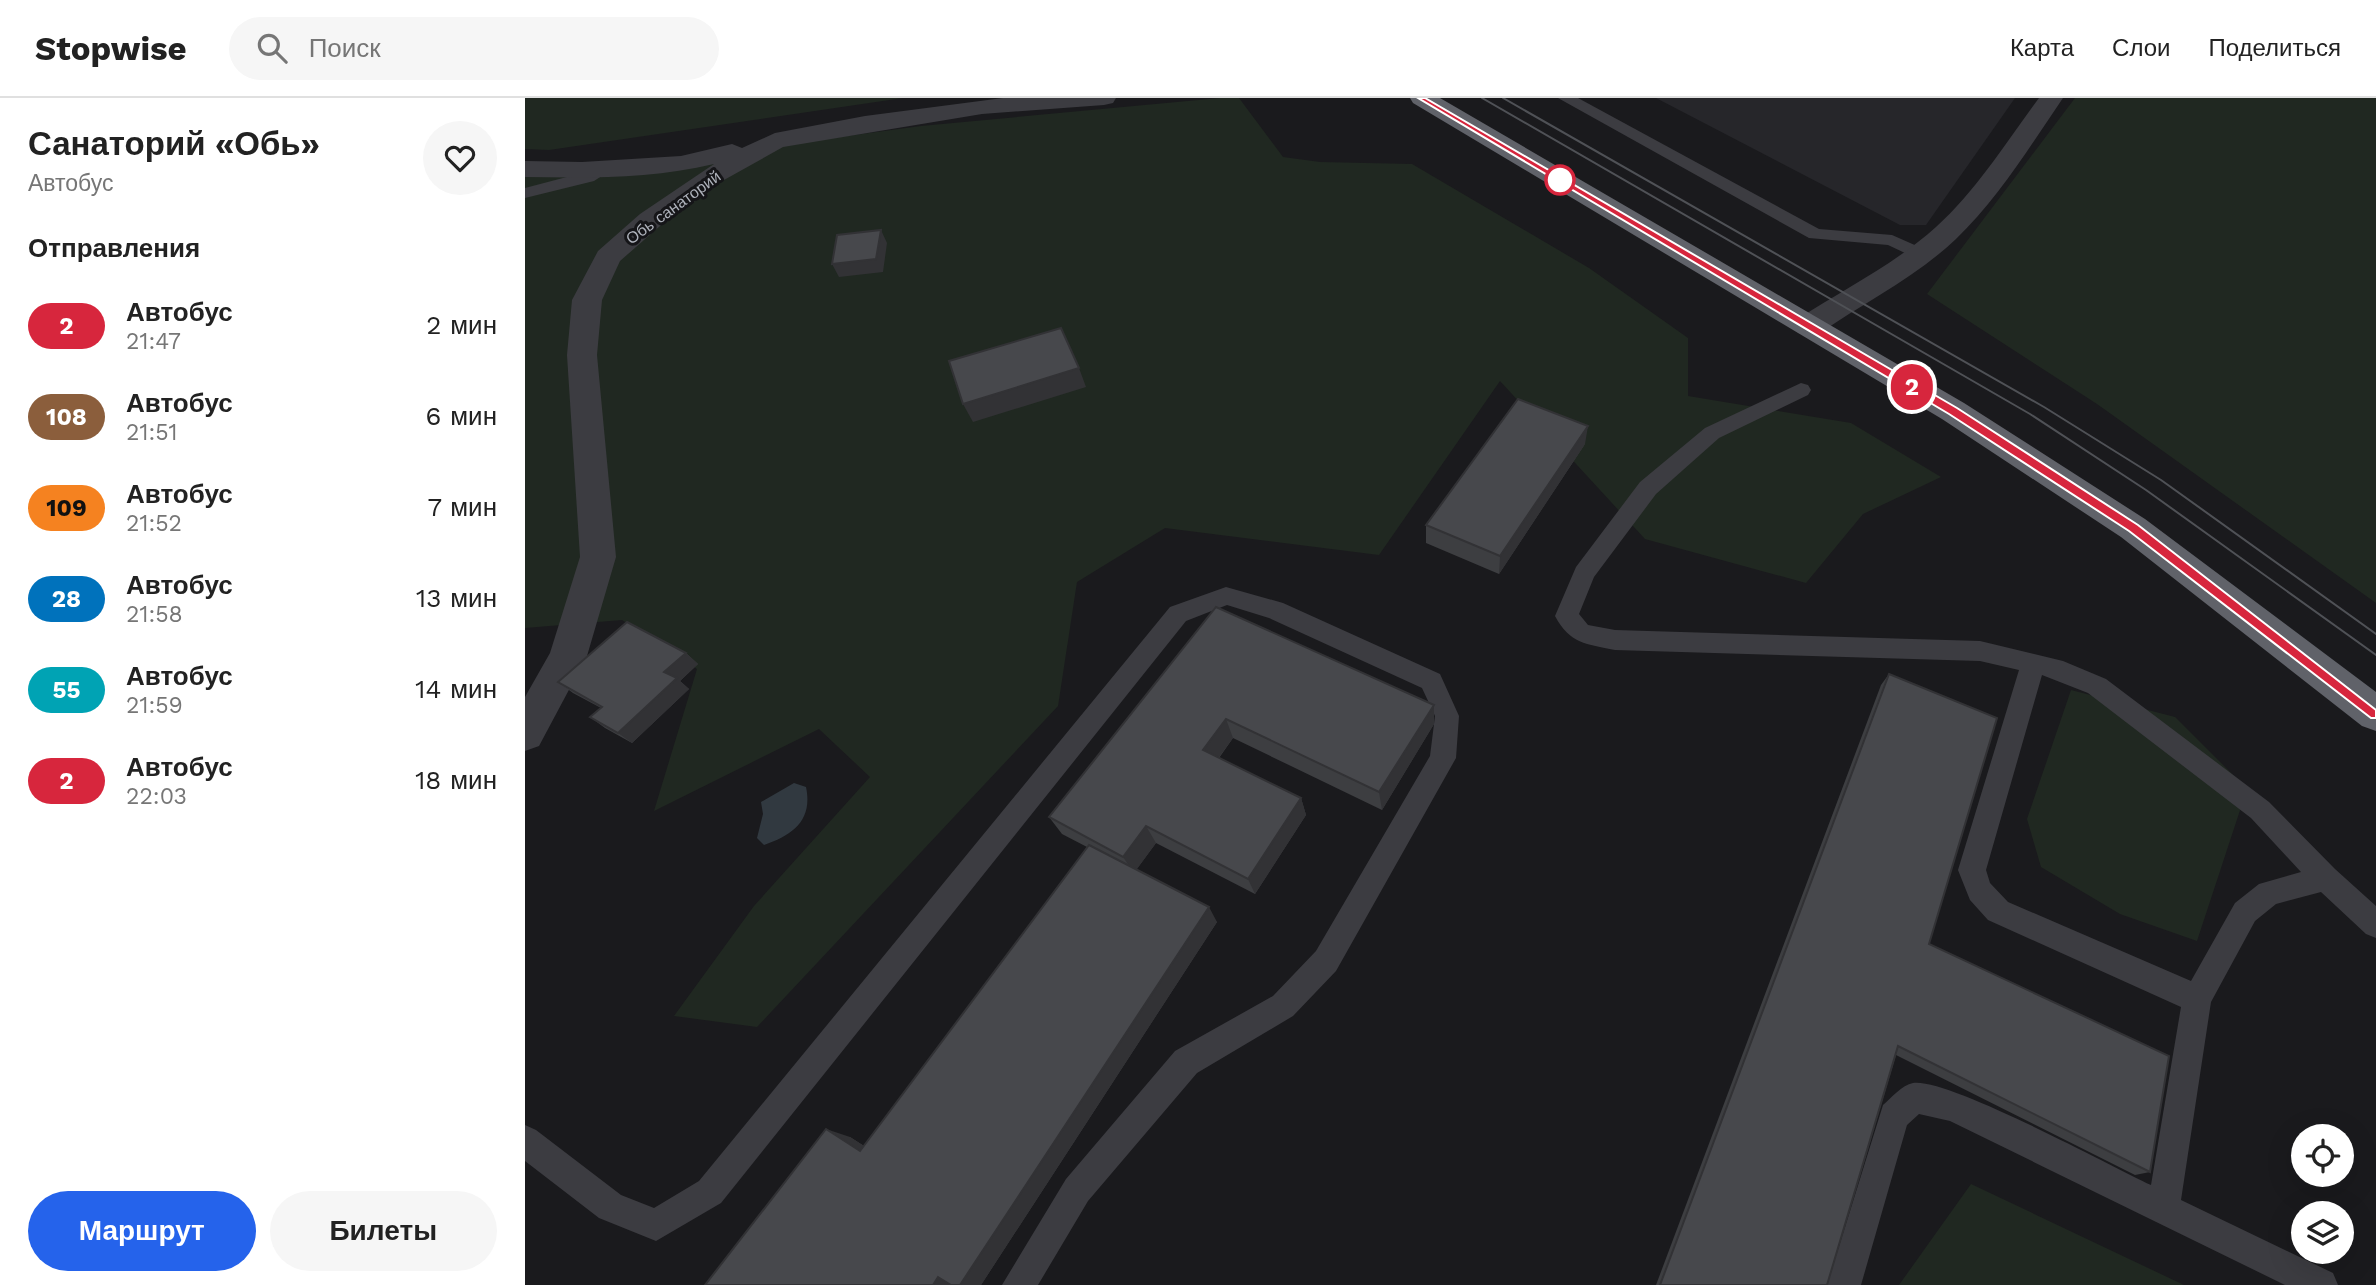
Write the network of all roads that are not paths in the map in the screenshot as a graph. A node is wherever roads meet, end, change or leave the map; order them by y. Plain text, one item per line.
1 (1104, 98) edge
2 (1422, 98) edge
3 (1566, 98) edge
4 (2052, 98) edge
5 (775, 142) junction
6 (606, 168) junction
7 (525, 169) edge
8 (525, 193) edge
9 (1920, 254) junction
10 (1809, 326) junction
11 (1801, 390) dead end
12 (2033, 663) junction
13 (2376, 714) edge
14 (525, 734) edge
15 (2325, 877) junction
16 (2376, 924) edge
17 (2197, 999) junction
18 (525, 1141) edge
19 (2163, 1209) junction
20 (1019, 1285) edge
21 (1844, 1285) edge
22 (2321, 1285) edge

1 - 5 street, Обь санаторий
2 - 10 highway
3 - 9 lane
4 - 9 street
5 - 6 street
5 - 14 street, Обь санаторий
6 - 7 street
6 - 8 lane
9 - 10 street
10 - 13 highway
11 - 12 lane
12 - 15 lane
12 - 17 lane
15 - 16 lane
15 - 17 lane
17 - 19 lane
18 - 20 lane
19 - 21 lane
19 - 22 lane

